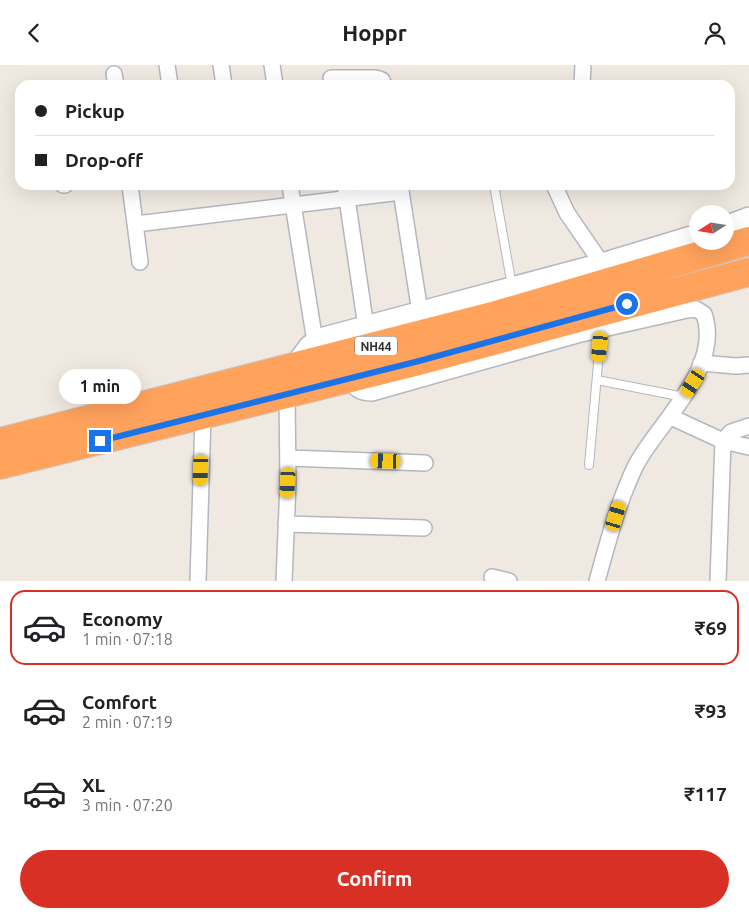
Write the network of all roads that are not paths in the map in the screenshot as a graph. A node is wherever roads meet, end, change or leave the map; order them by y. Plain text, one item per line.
1 (168, 65) edge
2 (221, 65) edge
3 (272, 65) edge
4 (583, 65) edge
5 (330, 76) edge
6 (170, 80) edge
7 (223, 80) edge
8 (274, 80) edge
9 (382, 80) edge
10 (582, 80) edge
11 (131, 190) edge
12 (291, 190) edge
13 (382, 190) edge
14 (401, 190) edge
15 (495, 190) edge
16 (556, 190) edge
17 (345, 192) edge
18 (293, 205) junction
19 (749, 219) edge
20 (136, 224) junction
21 (734, 224) edge
22 (689, 238) edge
23 (749, 241) edge
24 (140, 262) dead end
25 (602, 264) junction
26 (749, 273) edge
27 (512, 288) junction
28 (420, 312) junction
29 (366, 327) junction
30 (601, 330) junction
31 (315, 342) junction
32 (701, 363) junction
33 (749, 365) edge
34 (294, 367) junction
35 (348, 378) junction
36 (597, 380) junction
37 (287, 394) junction
38 (684, 397) junction
39 (203, 415) junction
40 (671, 417) junction
41 (749, 426) edge
42 (723, 441) junction
43 (0, 442) edge
44 (749, 447) edge
45 (289, 458) junction
46 (425, 463) dead end
47 (0, 465) edge
48 (589, 465) dead end
49 (286, 524) junction
50 (424, 528) dead end
51 (492, 577) dead end
52 (198, 581) edge
53 (284, 581) edge
54 (509, 581) edge
55 (597, 581) edge
56 (718, 581) edge

1 - 6 street
2 - 7 street
3 - 8 street
4 - 10 street
5 - 9 street
11 - 20 street
12 - 18 street
13 - 17 street
14 - 28 street
15 - 27 lane
16 - 25 street
17 - 18 street
17 - 29 street
18 - 20 street
18 - 31 street
19 - 21 street
20 - 24 street
22 - 25 street
23 - 34 highway, NH44
25 - 27 street
26 - 35 highway, NH44
27 - 28 street
28 - 29 street
29 - 31 street
30 - 32 street
30 - 35 street
30 - 36 lane
31 - 34 street
32 - 33 street
32 - 38 street
34 - 43 highway, NH44
35 - 37 highway, NH44
36 - 38 lane
36 - 48 lane
37 - 39 highway, NH44
37 - 45 street
38 - 40 street
39 - 47 highway, NH44
39 - 52 street
40 - 42 street
40 - 55 street
41 - 42 street
42 - 44 street
42 - 56 street
45 - 46 street
45 - 49 street
49 - 50 street
49 - 53 street
51 - 54 street

